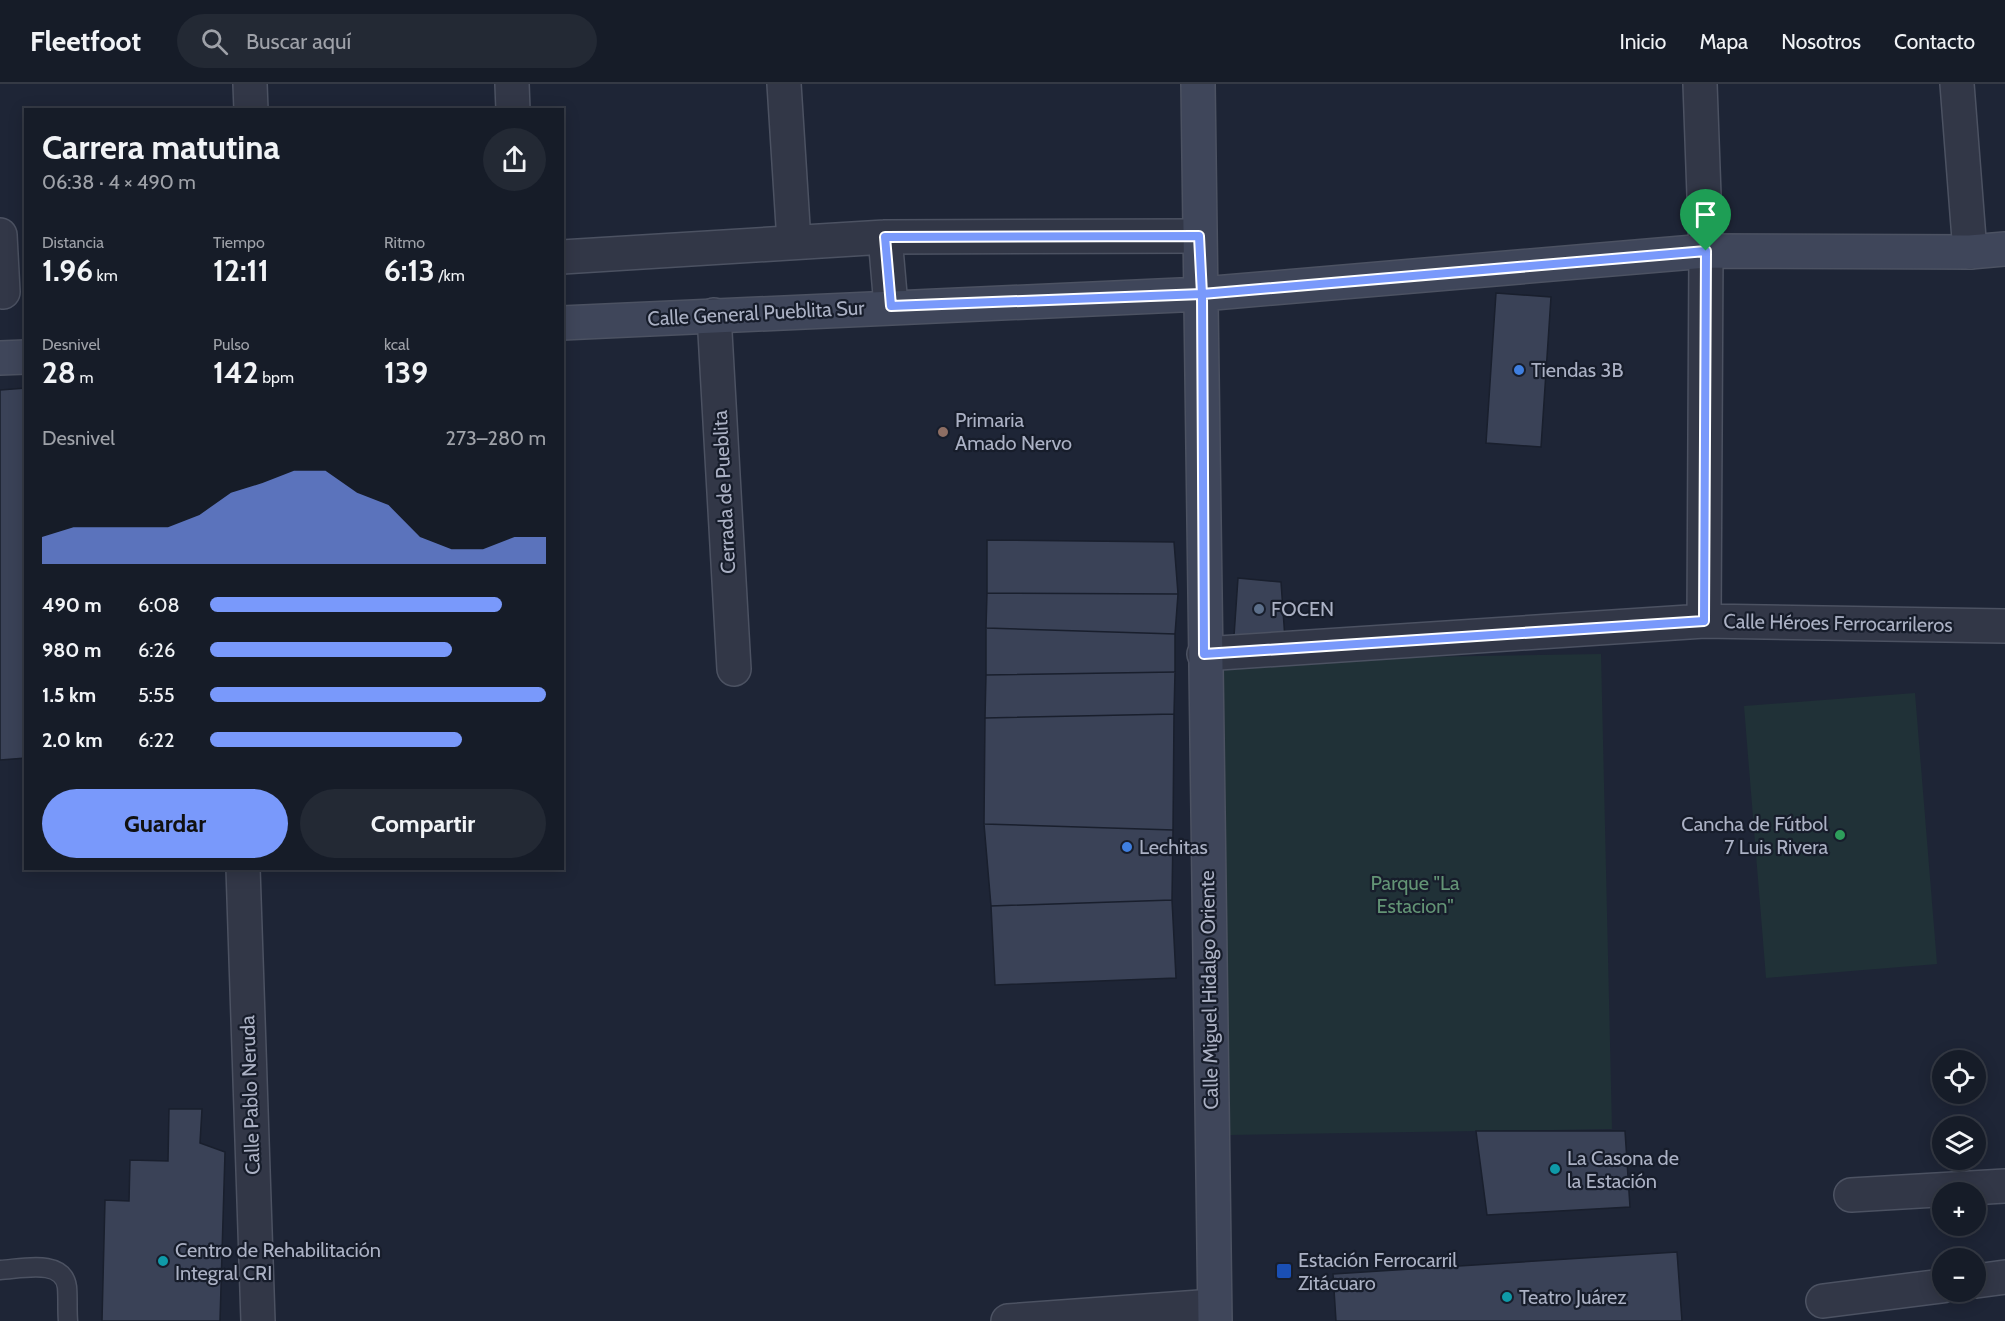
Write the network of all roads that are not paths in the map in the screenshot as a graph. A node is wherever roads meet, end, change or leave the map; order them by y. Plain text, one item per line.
1 (250, 84) edge
2 (512, 84) edge
3 (784, 84) edge
4 (1197, 84) edge
5 (1700, 84) edge
6 (1957, 84) edge
7 (251, 108) edge
8 (513, 108) edge
9 (0, 235) edge
10 (1199, 236) junction
11 (885, 237) junction
12 (794, 242) junction
13 (2005, 249) edge
14 (1706, 251) junction
15 (1970, 252) junction
16 (564, 257) edge
17 (10, 292) edge
18 (1202, 294) junction
19 (891, 306) junction
20 (714, 315) junction
21 (564, 323) edge
22 (24, 357) edge
23 (0, 358) edge
24 (1704, 621) junction
25 (2005, 626) edge
26 (1204, 654) junction
27 (734, 669) dead end
28 (243, 870) edge
29 (2005, 1186) edge
30 (1851, 1196) dead end
31 (0, 1270) edge
32 (2005, 1277) edge
33 (1986, 1280) edge
34 (1932, 1287) edge
35 (1822, 1301) dead end
36 (1214, 1313) edge
37 (68, 1321) edge
38 (258, 1321) edge
39 (1008, 1321) edge

1 - 7 street
2 - 8 street
3 - 12 street
4 - 10 street, Calle Miguel Hidalgo Oriente
5 - 14 street
6 - 15 street
9 - 17 street
10 - 11 street
10 - 18 street, Calle Miguel Hidalgo Oriente
11 - 12 street
11 - 19 street
12 - 16 street
13 - 15 street, Calle General Pueblita Sur
14 - 15 street, Calle General Pueblita Sur
14 - 18 street, Calle General Pueblita Sur
14 - 24 street
18 - 19 street, Calle General Pueblita Sur
18 - 26 street, Calle Miguel Hidalgo Oriente
19 - 20 street, Calle General Pueblita Sur
20 - 21 street, Calle General Pueblita Sur
20 - 27 street, Cerrada de Pueblita
22 - 23 street
24 - 25 street, Calle Héroes Ferrocarrileros
24 - 26 street, Calle Héroes Ferrocarrileros
26 - 36 street, Calle Miguel Hidalgo Oriente
28 - 38 street, Calle Pablo Neruda
29 - 30 street
31 - 37 lane
32 - 33 street
34 - 35 street
36 - 39 street

